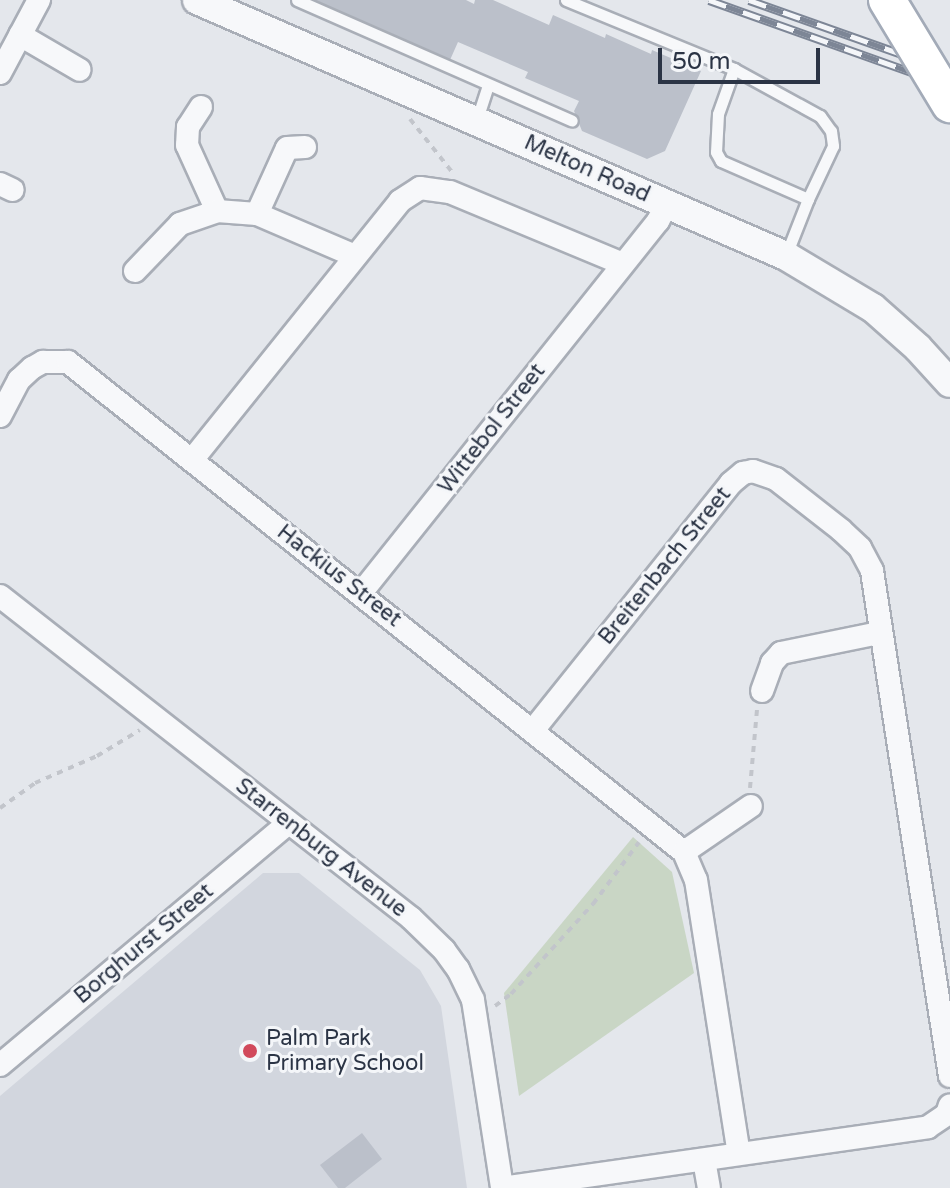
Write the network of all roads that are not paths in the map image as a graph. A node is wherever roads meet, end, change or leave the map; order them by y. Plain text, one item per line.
1 (39, 0) edge
2 (197, 0) edge
3 (297, 0) edge
4 (566, 0) edge
5 (887, 0) edge
6 (20, 35) junction
7 (734, 69) junction
8 (80, 70) dead end
9 (0, 73) edge
10 (488, 85) junction
11 (950, 104) edge
12 (201, 107) dead end
13 (476, 119) junction
14 (572, 121) dead end
15 (305, 147) dead end
16 (808, 199) junction
17 (667, 204) junction
18 (217, 211) junction
19 (257, 214) junction
20 (355, 256) junction
21 (786, 256) junction
22 (623, 264) junction
23 (135, 271) dead end
24 (950, 383) edge
25 (0, 416) edge
26 (192, 460) junction
27 (361, 593) junction
28 (0, 596) edge
29 (879, 633) junction
30 (762, 691) road end
31 (534, 729) junction
32 (751, 806) road end
33 (288, 823) junction
34 (684, 852) junction
35 (0, 1065) edge
36 (950, 1076) edge
37 (950, 1105) edge
38 (739, 1154) junction
39 (704, 1160) junction
40 (502, 1188) edge
41 (709, 1188) edge

1 - 6 street
2 - 13 street, Melton Road
3 - 10 lane
4 - 7 lane
5 - 11 main road, bridge
6 - 8 street
6 - 9 street
7 - 16 lane
7 - 16 lane
10 - 13 lane
10 - 14 lane
12 - 18 street
13 - 17 street, Melton Road
15 - 19 street
16 - 21 lane
17 - 21 street, Melton Road
17 - 22 street, Wittebol Street
18 - 19 street
18 - 23 street
19 - 20 street
20 - 22 street
20 - 26 street
21 - 24 street, Melton Road
22 - 27 street, Wittebol Street
25 - 26 street, Hackius Street
26 - 27 street, Hackius Street
27 - 31 street, Hackius Street
28 - 33 street, Starrenburg Avenue
29 - 30 street
29 - 31 street, Breitenbach Street
29 - 36 street, Breitenbach Street
31 - 34 street, Hackius Street
32 - 34 street
33 - 35 street, Borghurst Street
33 - 40 street, Starrenburg Avenue
34 - 38 street
37 - 38 street
38 - 39 street
39 - 40 street
39 - 41 street

